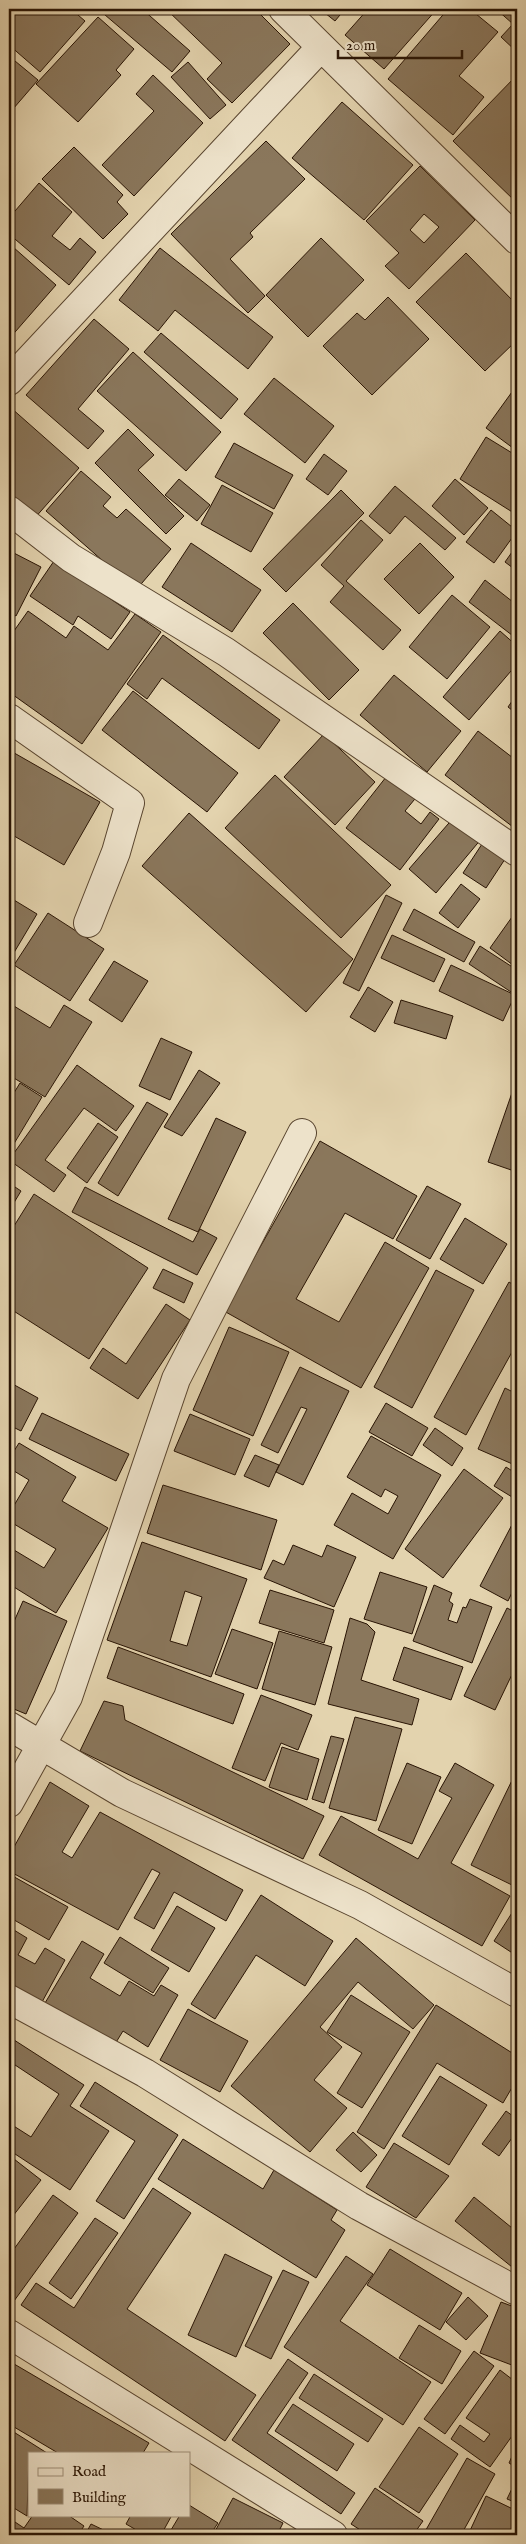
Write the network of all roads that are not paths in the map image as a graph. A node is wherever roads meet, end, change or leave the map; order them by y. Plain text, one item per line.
1 (283, 9) edge
2 (321, 47) junction
3 (517, 240) edge
4 (9, 381) edge
5 (9, 510) edge
6 (9, 718) edge
7 (517, 852) edge
8 (88, 923) dead end
9 (302, 1133) dead end
10 (9, 1726) edge
11 (41, 1745) junction
12 (9, 1803) edge
13 (517, 1993) edge
14 (9, 1999) edge
15 (517, 2291) edge
16 (9, 2334) edge
17 (333, 2535) edge

1 - 2 street
2 - 3 street
2 - 4 street
5 - 7 street
6 - 8 street
9 - 11 street
10 - 11 street
11 - 12 street
11 - 13 street
14 - 15 street
16 - 17 street

